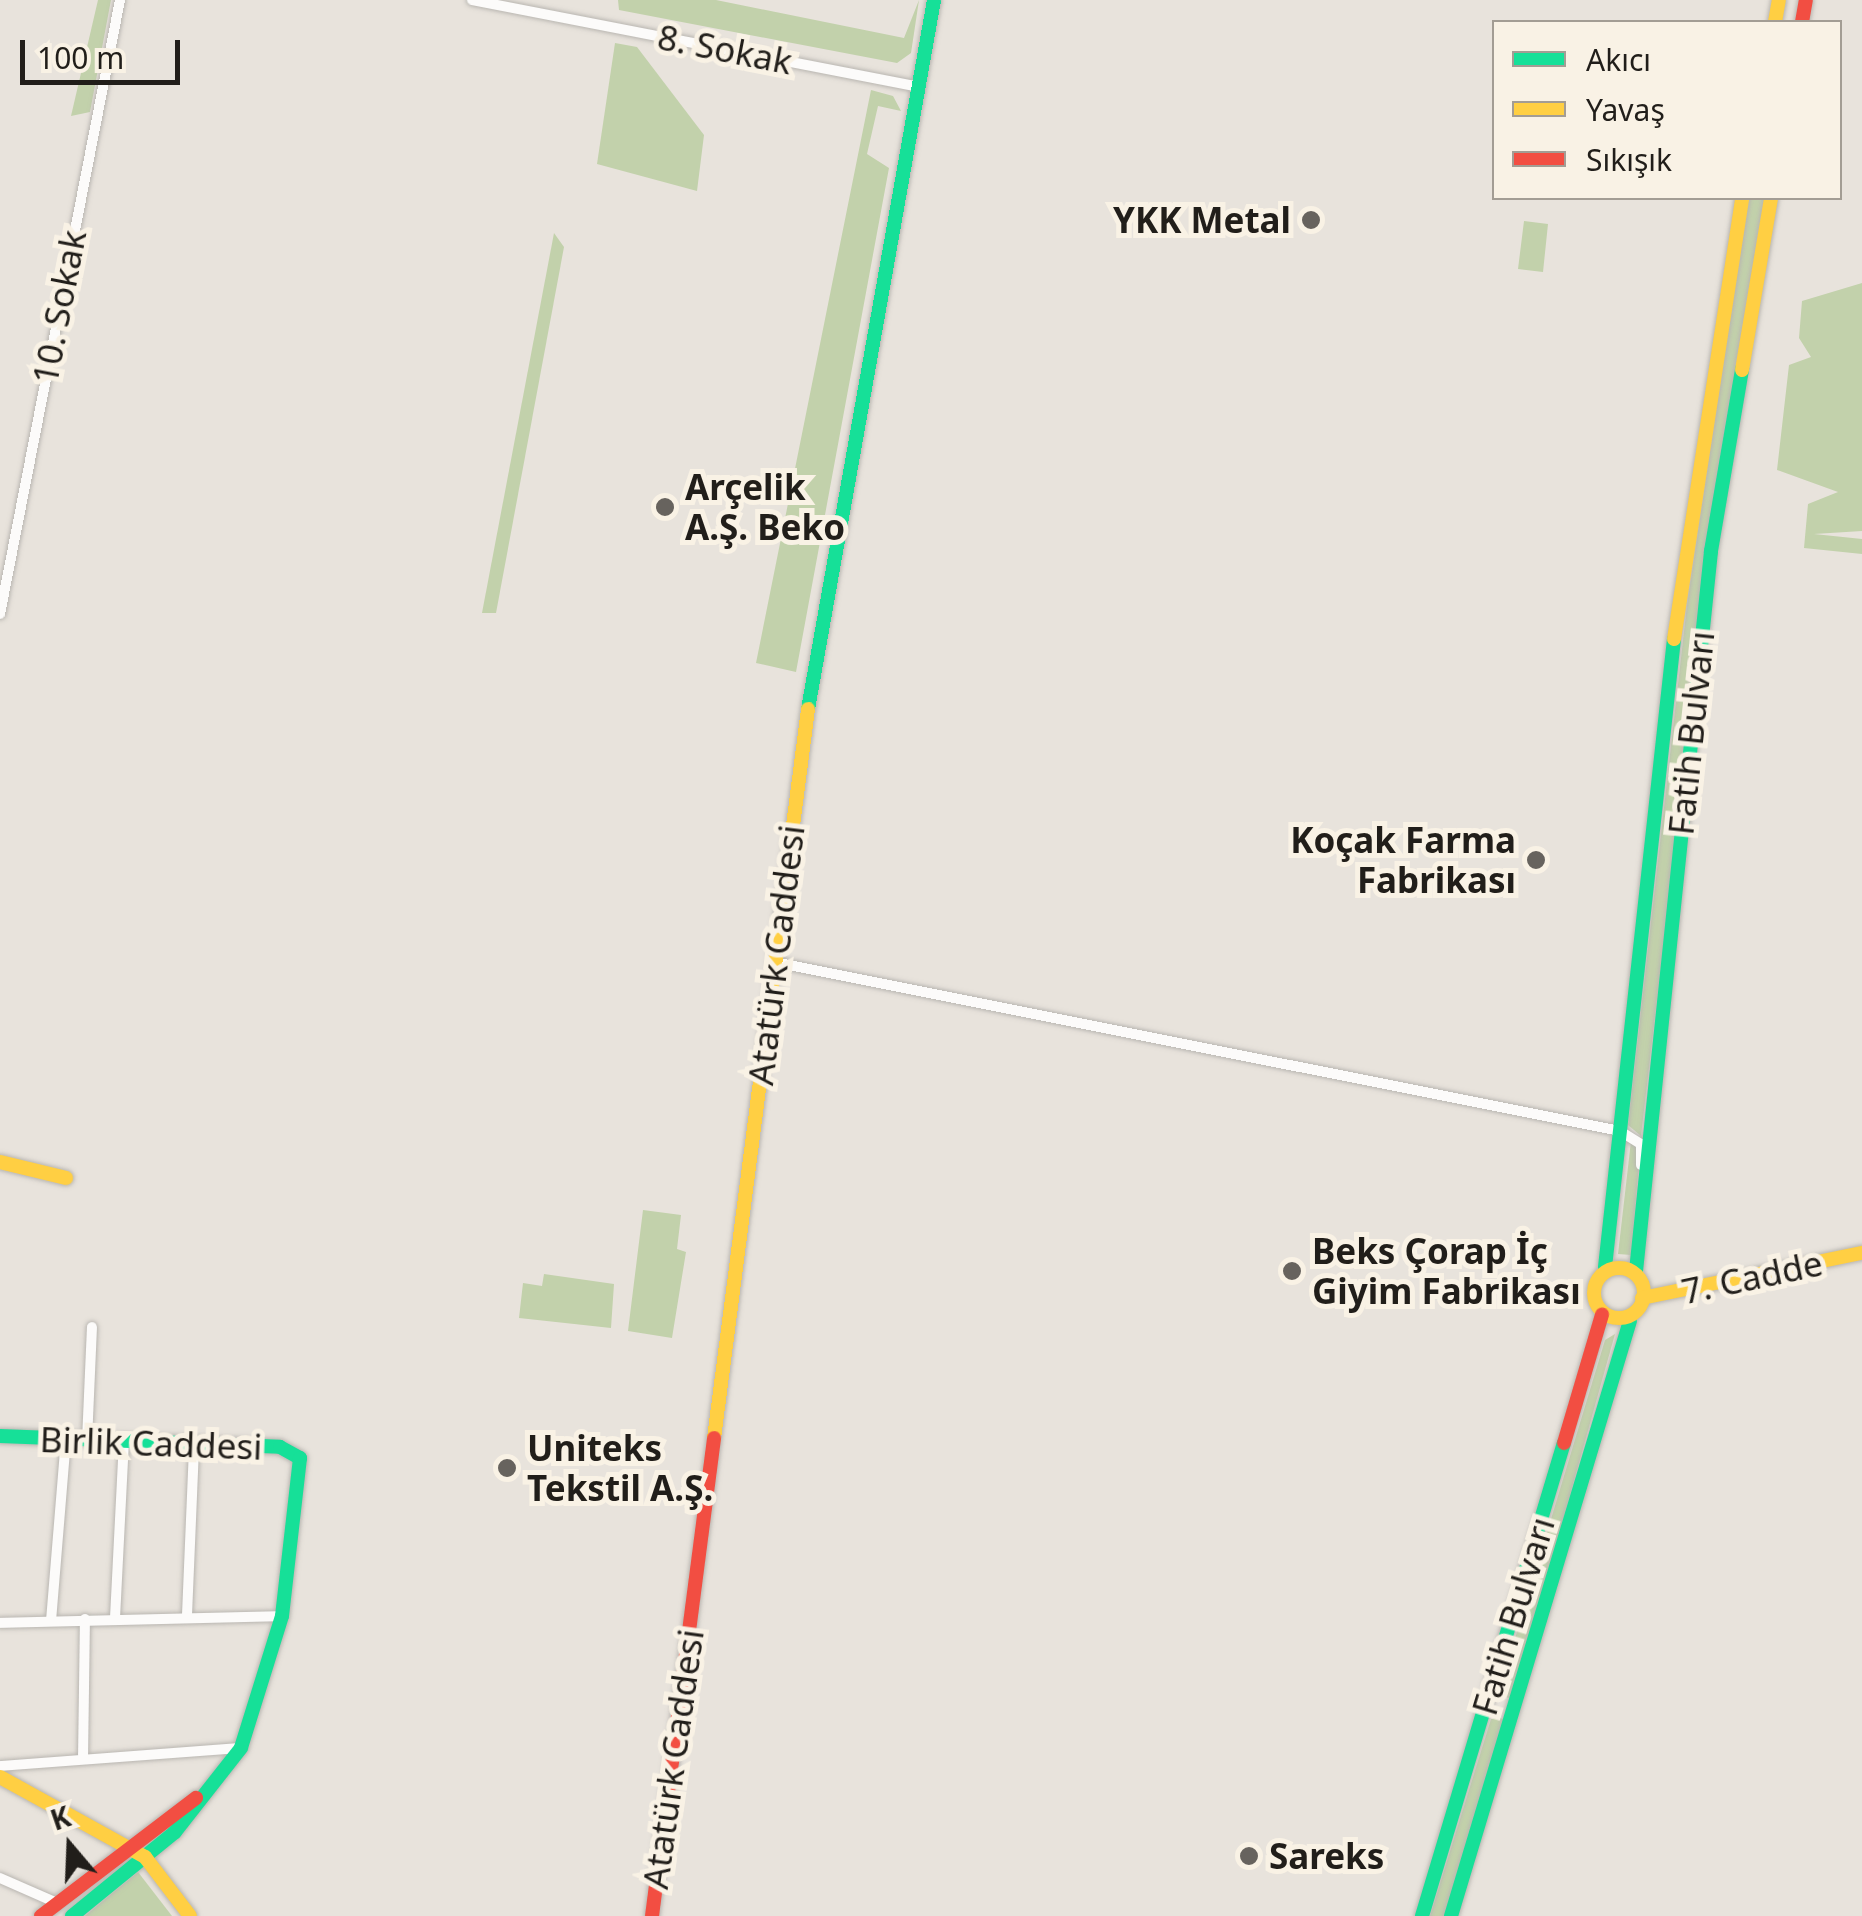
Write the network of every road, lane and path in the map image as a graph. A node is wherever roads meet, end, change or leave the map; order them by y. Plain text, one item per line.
1 (120, 0) edge
2 (472, 0) edge
3 (934, 0) edge
4 (919, 87) junction
5 (1742, 200) edge
6 (1771, 200) edge
7 (0, 614) edge
8 (774, 962) junction
9 (1620, 1131) junction
10 (0, 1162) edge
11 (66, 1178) dead end
12 (1642, 1186) junction
13 (1862, 1254) edge
14 (1605, 1267) junction
15 (1636, 1271) junction
16 (1642, 1298) junction
17 (1602, 1315) junction
18 (1630, 1321) junction
19 (92, 1327) dead end
20 (0, 1436) edge
21 (66, 1440) junction
22 (87, 1441) junction
23 (124, 1441) junction
24 (194, 1445) junction
25 (187, 1615) junction
26 (282, 1616) junction
27 (115, 1618) junction
28 (85, 1620) junction
29 (52, 1621) junction
30 (0, 1623) edge
31 (241, 1748) junction
32 (83, 1759) junction
33 (0, 1766) edge
34 (0, 1777) edge
35 (139, 1853) junction
36 (0, 1878) edge
37 (57, 1904) junction
38 (40, 1916) edge
39 (72, 1916) edge
40 (190, 1916) edge
41 (652, 1916) edge
42 (1422, 1916) edge
43 (1451, 1916) edge

1 - 7 street, 10. Sokak
2 - 4 street, 8. Sokak
3 - 4 main road, Atatürk Caddesi
4 - 8 main road, Atatürk Caddesi
5 - 9 main road, Fatih Bulvarı
6 - 12 main road, Fatih Bulvarı
8 - 9 street
8 - 41 main road, Atatürk Caddesi
9 - 12 street
9 - 14 main road, Fatih Bulvarı
10 - 11 main road
12 - 15 main road, Fatih Bulvarı
13 - 16 main road, 7. Cadde
14 - 15 main road
14 - 17 main road, Fatih Bulvarı
15 - 16 main road, Fatih Bulvarı
16 - 18 main road, Fatih Bulvarı
17 - 18 main road
17 - 42 main road, Fatih Bulvarı
18 - 43 main road, Fatih Bulvarı
19 - 22 street
20 - 21 main road, Birlik Caddesi
21 - 22 main road, Birlik Caddesi
21 - 29 street
22 - 23 main road, Birlik Caddesi
23 - 24 main road, Birlik Caddesi
23 - 27 street
24 - 25 street
24 - 26 main road, Birlik Caddesi
25 - 26 street
25 - 27 street
26 - 31 main road
27 - 28 street
28 - 29 street
28 - 32 street
29 - 30 street
31 - 32 street
31 - 35 main road
32 - 33 street
34 - 35 main road
35 - 37 main road
35 - 39 main road
35 - 40 main road
36 - 37 street
37 - 38 main road

